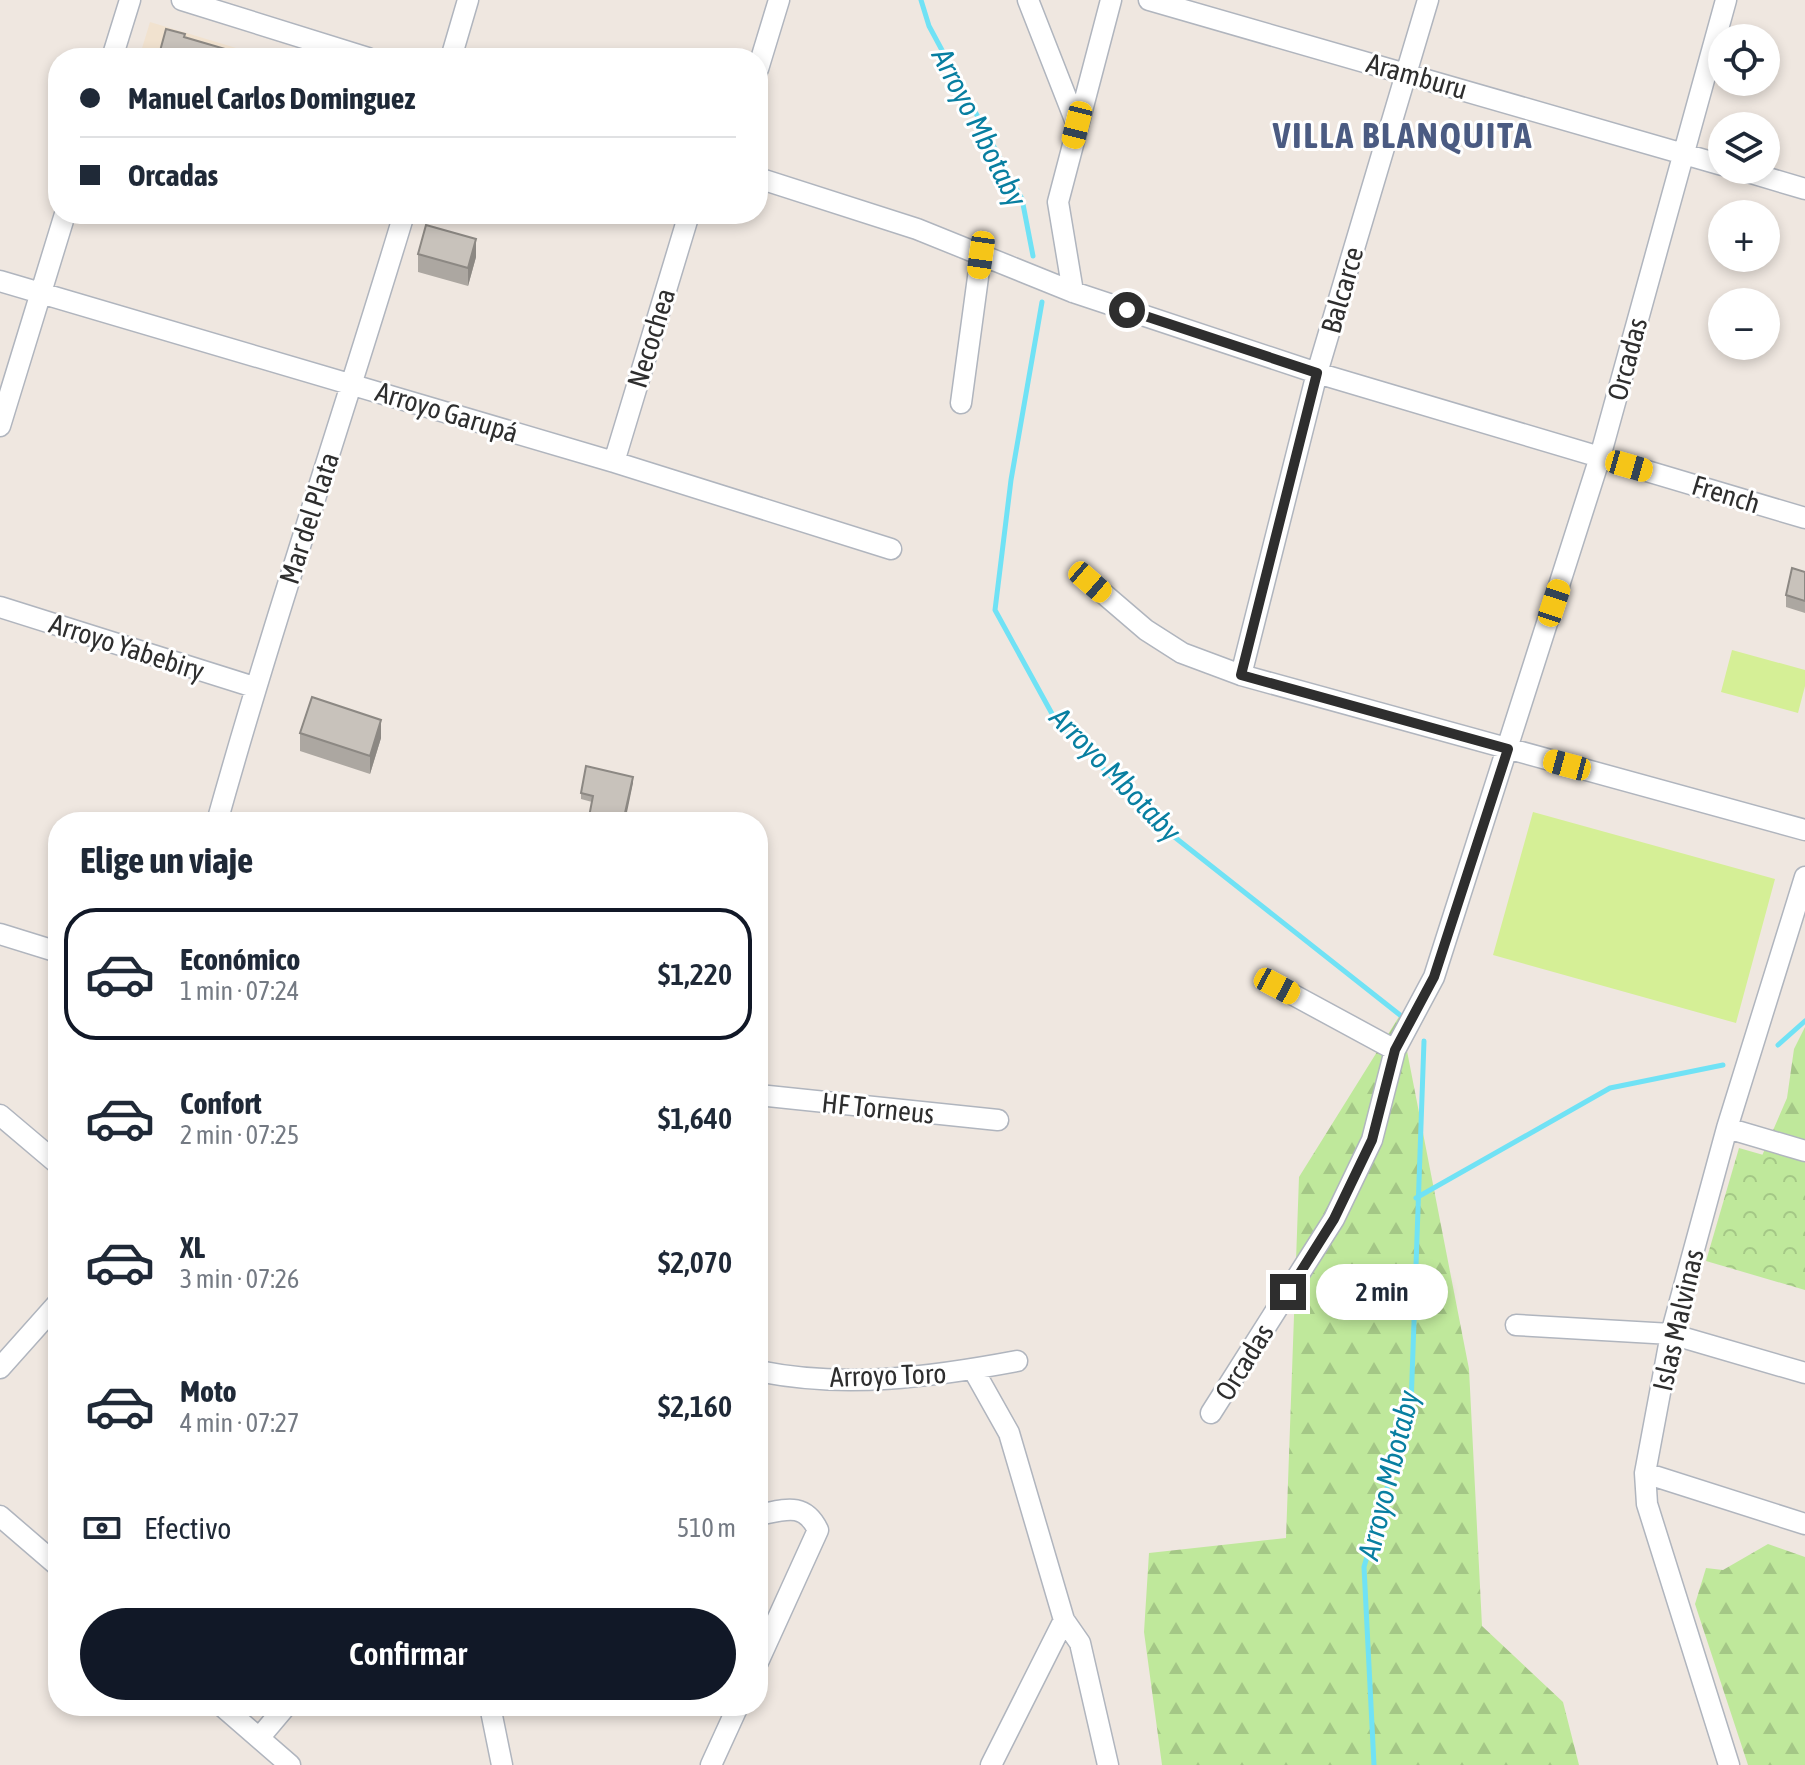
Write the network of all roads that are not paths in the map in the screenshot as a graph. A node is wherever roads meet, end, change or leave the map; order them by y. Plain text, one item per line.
1 (130, 0) edge
2 (182, 0) edge
3 (468, 0) edge
4 (779, 0) edge
5 (1028, 0) edge
6 (1111, 0) edge
7 (1149, 0) edge
8 (1428, 0) edge
9 (1726, 0) edge
10 (115, 48) edge
11 (336, 48) edge
12 (454, 48) edge
13 (764, 48) edge
14 (1405, 72) junction
15 (1077, 125) junction
16 (1684, 153) junction
17 (1708, 161) edge
18 (768, 181) edge
19 (1780, 182) edge
20 (1805, 189) edge
21 (62, 224) edge
22 (401, 224) edge
23 (686, 224) edge
24 (981, 255) junction
25 (0, 281) edge
26 (1073, 292) junction
27 (41, 293) junction
28 (1317, 373) junction
29 (353, 384) junction
30 (961, 403) dead end
31 (0, 426) edge
32 (1600, 457) junction
33 (614, 462) junction
34 (1805, 518) edge
35 (891, 549) dead end
36 (1090, 582) dead end
37 (0, 607) edge
38 (1241, 675) junction
39 (254, 687) junction
40 (1508, 749) junction
41 (220, 812) edge
42 (1805, 830) edge
43 (1805, 877) edge
44 (0, 934) edge
45 (48, 949) edge
46 (1277, 986) dead end
47 (1395, 1050) junction
48 (768, 1096) edge
49 (0, 1115) edge
50 (998, 1120) dead end
51 (1727, 1128) junction
52 (1805, 1151) edge
53 (48, 1156) edge
54 (48, 1314) edge
55 (1516, 1325) dead end
56 (1671, 1334) junction
57 (1017, 1361) dead end
58 (0, 1368) edge
59 (973, 1369) junction
60 (768, 1372) edge
61 (1805, 1373) edge
62 (1211, 1413) dead end
63 (1645, 1473) junction
64 (768, 1513) edge
65 (0, 1516) edge
66 (1805, 1524) edge
67 (48, 1557) edge
68 (1064, 1620) junction
69 (768, 1640) edge
70 (234, 1716) edge
71 (278, 1716) edge
72 (492, 1716) edge
73 (733, 1716) edge
74 (259, 1738) junction
75 (290, 1765) edge
76 (502, 1765) edge
77 (711, 1765) edge
78 (991, 1765) edge
79 (1108, 1765) edge
80 (1729, 1765) edge

1 - 10 street
2 - 11 street
3 - 12 street
4 - 13 street
5 - 15 street
6 - 15 street
7 - 14 street, Aramburu
8 - 14 street, Balcarce
9 - 16 street, Orcadas
14 - 16 street, Aramburu
14 - 28 street, Balcarce
15 - 26 street
16 - 17 street, Aramburu
16 - 32 street, Orcadas
18 - 24 street, French
19 - 20 street
21 - 27 street
22 - 29 street, Mar del Plata
23 - 33 street, Necochea
24 - 26 street, French
24 - 30 street
25 - 27 street, Arroyo Garupá
26 - 28 street, French
27 - 29 street, Arroyo Garupá
27 - 31 street
28 - 32 street, French
28 - 38 street, Balcarce
29 - 33 street, Arroyo Garupá
29 - 39 street, Mar del Plata
32 - 34 street, French
32 - 40 street, Orcadas
33 - 35 street, Arroyo Garupá
36 - 38 street
37 - 39 street, Arroyo Yabebiry
38 - 40 street
39 - 41 street, Mar del Plata
40 - 42 street
40 - 47 street, Orcadas
43 - 51 street, Islas Malvinas
44 - 45 street
46 - 47 street
47 - 62 street, Orcadas
48 - 50 street, HF Torneus
49 - 53 street
51 - 52 street
51 - 56 street, Islas Malvinas
54 - 58 street
55 - 56 street
56 - 61 street
56 - 63 street, Islas Malvinas
57 - 59 street, Arroyo Toro
59 - 60 street, Arroyo Toro
59 - 68 street
63 - 66 street
63 - 80 street, Islas Malvinas
64 - 69 street
65 - 67 street
68 - 78 street
68 - 79 street
70 - 74 street
71 - 74 street
72 - 76 street
73 - 77 street
74 - 75 street

